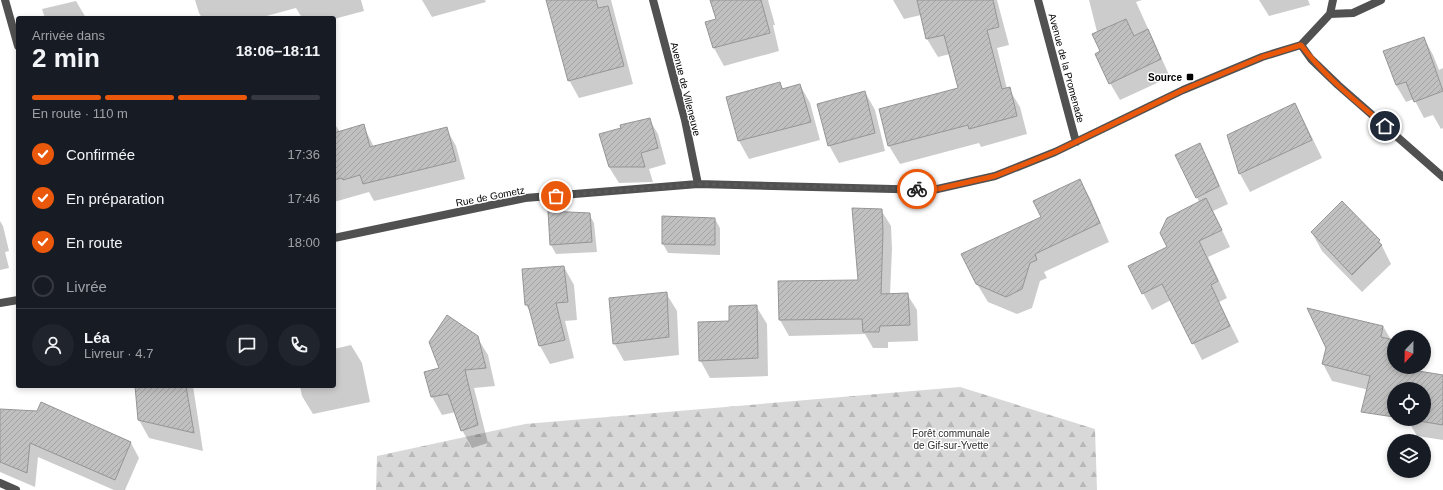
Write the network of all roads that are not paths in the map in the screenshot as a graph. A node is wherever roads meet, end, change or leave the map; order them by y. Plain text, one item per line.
1 (5, 0) edge
2 (653, 0) edge
3 (1038, 0) edge
4 (1333, 0) edge
5 (1381, 0) edge
6 (1330, 14) junction
7 (16, 39) edge
8 (1301, 45) junction
9 (1076, 142) junction
10 (1443, 177) edge
11 (698, 184) junction
12 (336, 238) edge
13 (16, 300) edge
14 (0, 303) edge
15 (0, 483) edge
16 (16, 490) edge

1 - 7 street
2 - 11 street, Avenue de Villeneuve
3 - 9 street, Avenue de la Promenade
4 - 6 street
5 - 6 street
6 - 8 street, Rue de Gometz
8 - 9 street, Rue de Gometz
8 - 10 street
9 - 11 street, Rue de Gometz
11 - 12 street, Rue de Gometz
13 - 14 street
15 - 16 street

